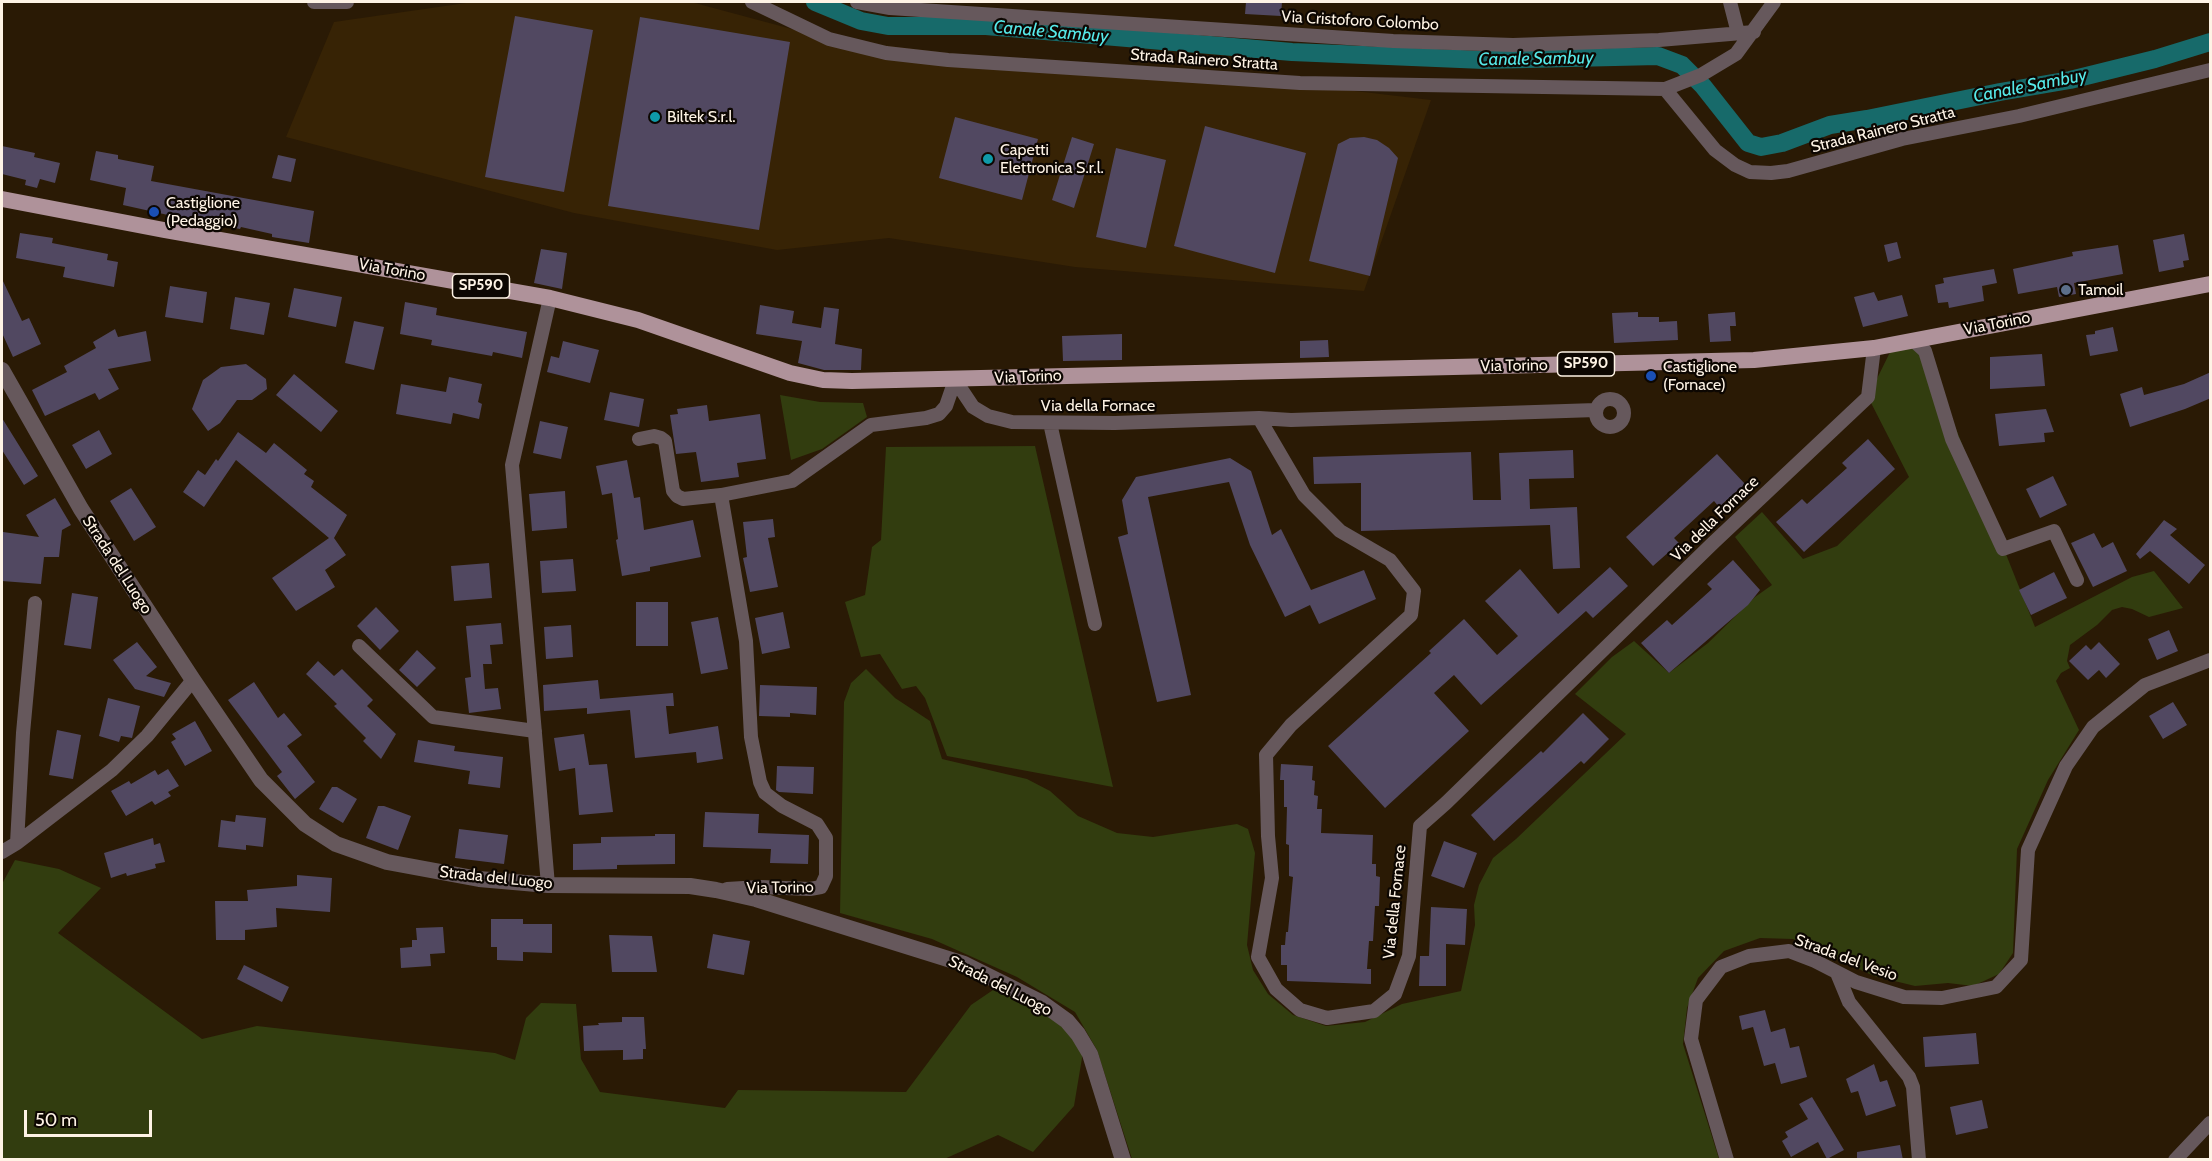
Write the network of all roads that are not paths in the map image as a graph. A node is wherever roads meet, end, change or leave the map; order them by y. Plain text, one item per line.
1 (314, 2) edge
2 (348, 2) edge
3 (752, 2) edge
4 (857, 2) edge
5 (1730, 2) edge
6 (1774, 2) edge
7 (1754, 32) junction
8 (1738, 33) junction
9 (2211, 70) edge
10 (1665, 89) junction
11 (2, 199) edge
12 (2211, 284) edge
13 (550, 298) junction
14 (1913, 340) junction
15 (1874, 348) junction
16 (2, 370) edge
17 (955, 380) junction
18 (1596, 410) dead end
19 (1259, 418) junction
20 (1050, 423) junction
21 (639, 439) dead end
22 (721, 495) junction
23 (2077, 580) dead end
24 (35, 603) dead end
25 (1095, 624) dead end
26 (359, 646) dead end
27 (2211, 660) edge
28 (193, 680) junction
29 (535, 730) junction
30 (17, 843) junction
31 (2, 852) edge
32 (548, 885) junction
33 (716, 890) junction
34 (1837, 973) junction
35 (2211, 1123) edge
36 (1124, 1160) edge
37 (1727, 1160) edge
38 (1919, 1160) edge
39 (2175, 1160) edge

1 - 2 street
3 - 10 street, Strada Rainero Stratta
4 - 8 street, Via Cristoforo Colombo
5 - 8 street
6 - 7 street
7 - 8 street, Via Cristoforo Colombo
7 - 10 street, Strada Rainero Stratta
9 - 10 street, Strada Rainero Stratta
11 - 13 main road, Via Torino / SP590
12 - 14 main road, Via Torino / SP590
13 - 17 main road, Via Torino / SP590
13 - 29 street
14 - 15 main road, Via Torino / SP590
14 - 23 street
15 - 17 main road, Via Torino / SP590
15 - 19 street, Via della Fornace
16 - 28 street, Strada del Luogo
17 - 20 street, Via della Fornace
17 - 22 street
18 - 19 street, Via della Fornace
19 - 20 street, Via della Fornace
20 - 25 street
21 - 22 street
22 - 33 street, Via Torino
24 - 30 street
26 - 29 street
27 - 34 street, Strada del Vesio
28 - 30 street
28 - 32 street, Strada del Luogo
29 - 32 street
30 - 31 street
32 - 33 street, Strada del Luogo
33 - 36 street, Strada del Luogo
34 - 37 street, Strada del Vesio
34 - 38 street
35 - 39 street

